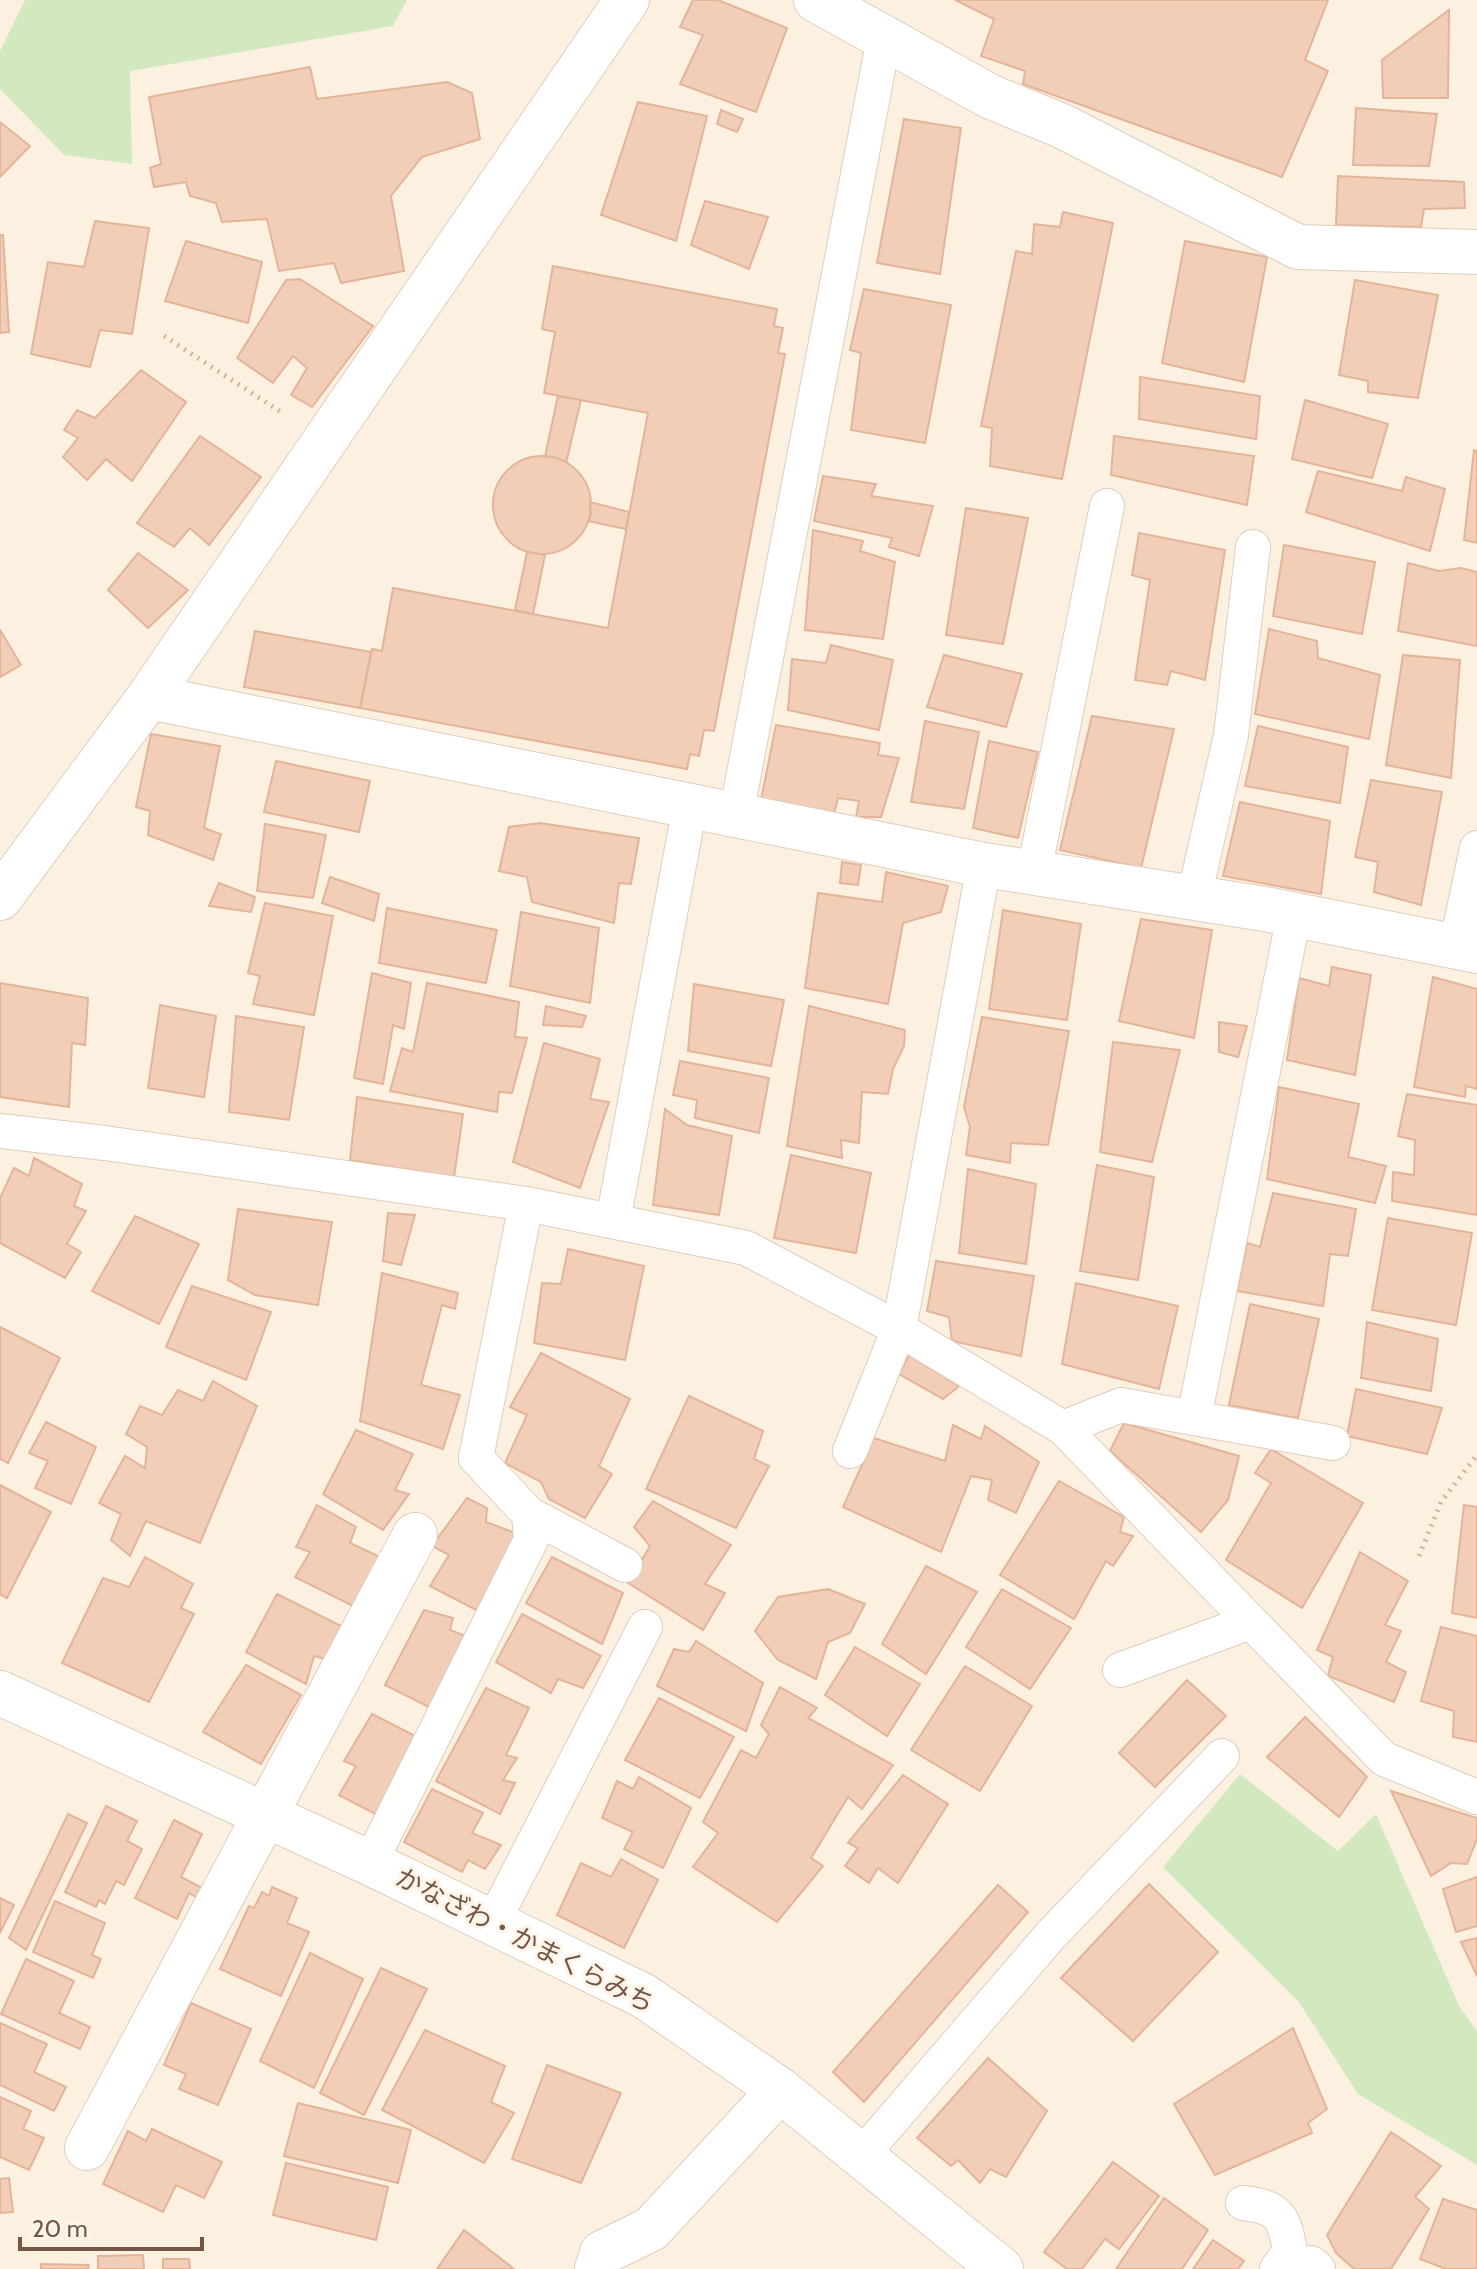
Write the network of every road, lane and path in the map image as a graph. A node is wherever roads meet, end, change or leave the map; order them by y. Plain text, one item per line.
1 (627, 0) edge
2 (816, 0) edge
3 (884, 38) junction
4 (1477, 252) edge
5 (164, 336) dead end
6 (326, 440) junction
7 (1107, 506) dead end
8 (1253, 547) dead end
9 (149, 697) junction
10 (690, 806) junction
11 (736, 815) junction
12 (1477, 848) edge
13 (984, 865) junction
14 (1034, 872) junction
15 (1194, 897) junction
16 (0, 898) edge
17 (1294, 915) junction
18 (1467, 949) edge
19 (0, 1131) edge
20 (526, 1204) junction
21 (613, 1221) junction
22 (899, 1329) junction
23 (1194, 1418) junction
24 (1063, 1428) junction
25 (1333, 1443) dead end
26 (850, 1451) dead end
27 (1477, 1455) edge
28 (529, 1514) junction
29 (415, 1535) dead end
30 (1419, 1556) dead end
31 (625, 1565) dead end
32 (1250, 1622) junction
33 (645, 1627) dead end
34 (1120, 1670) dead end
35 (0, 1693) edge
36 (1222, 1756) dead end
37 (1477, 1797) edge
38 (266, 1815) junction
39 (370, 1863) junction
40 (493, 1922) junction
41 (780, 2090) junction
42 (87, 2148) dead end
43 (861, 2156) junction
44 (1243, 2203) dead end
45 (597, 2269) edge
46 (1001, 2269) edge
47 (1277, 2269) edge
48 (1307, 2269) edge
49 (1318, 2269) edge

1 - 6 street
2 - 3 street
3 - 4 street
3 - 11 lane
5 - 6 path
6 - 9 street
7 - 14 lane
8 - 15 lane
9 - 10 street
9 - 16 street
10 - 11 street
10 - 21 lane
11 - 13 street
12 - 18 lane
13 - 14 street
13 - 22 lane
14 - 15 street
15 - 17 street
17 - 18 street
17 - 23 lane
19 - 20 lane
20 - 21 lane
20 - 28 lane
21 - 22 lane
22 - 24 lane
22 - 26 lane
23 - 24 lane
23 - 25 lane
24 - 32 lane
27 - 30 path
28 - 31 lane
28 - 39 lane
29 - 38 street
32 - 34 lane
32 - 37 lane
33 - 40 lane
35 - 38 street, かなざわ・かまくらみち
36 - 43 lane
38 - 39 street, かなざわ・かまくらみち
38 - 42 street
39 - 40 street, かなざわ・かまくらみち
40 - 41 street, かなざわ・かまくらみち
41 - 43 street, かなざわ・かまくらみち
41 - 45 street
43 - 46 street, かなざわ・かまくらみち
44 - 47 lane
48 - 49 lane

